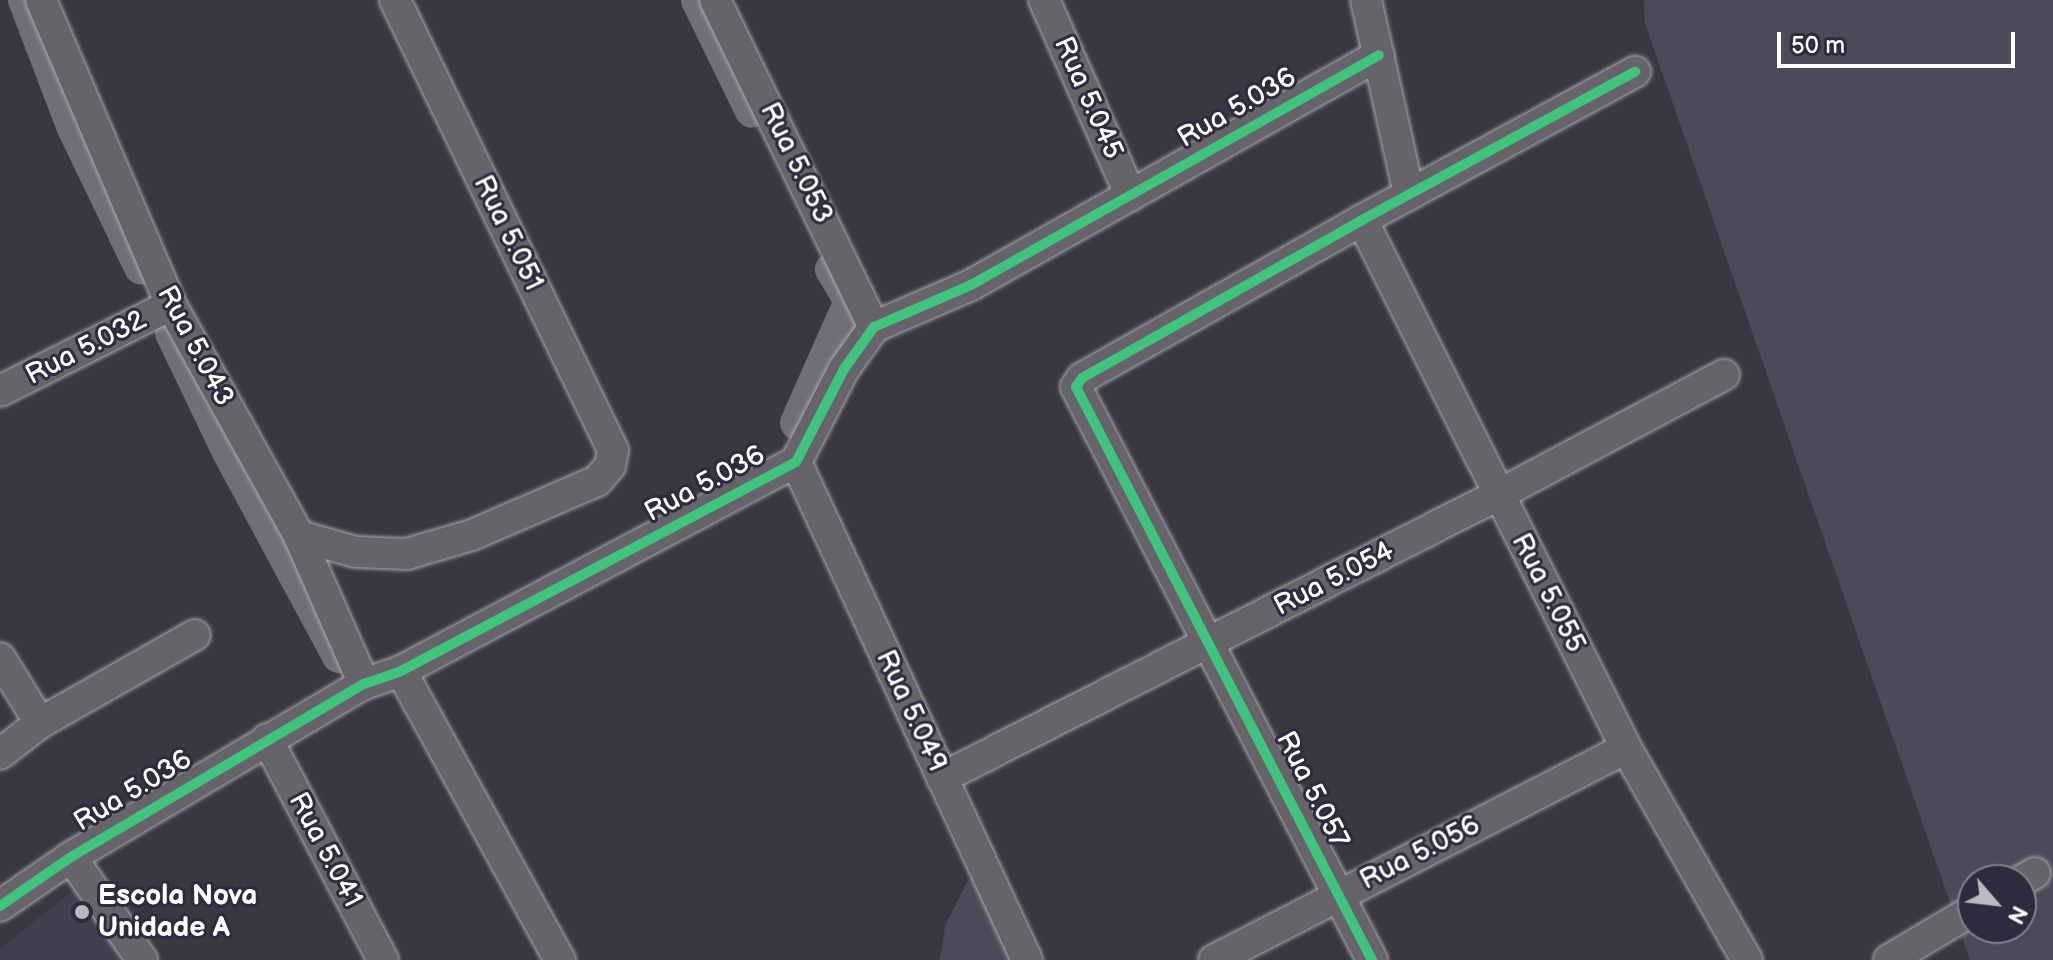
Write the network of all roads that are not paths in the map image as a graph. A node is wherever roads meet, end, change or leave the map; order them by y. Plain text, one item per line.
1 (41, 0) edge
2 (395, 0) edge
3 (715, 0) edge
4 (1044, 0) edge
5 (1375, 3) edge
6 (1379, 55) junction
7 (1635, 72) dead end
8 (1409, 194) junction
9 (1131, 196) junction
10 (1362, 220) junction
11 (171, 305) junction
12 (874, 327) junction
13 (1724, 375) dead end
14 (0, 391) edge
15 (796, 462) junction
16 (1498, 495) junction
17 (299, 536) junction
18 (195, 635) dead end
19 (1206, 644) junction
20 (0, 658) edge
21 (401, 671) junction
22 (364, 684) junction
23 (40, 723) junction
24 (267, 739) junction
25 (1626, 748) junction
26 (0, 754) edge
27 (942, 778) junction
28 (71, 857) junction
29 (1338, 895) junction
30 (0, 906) edge
31 (1957, 920) edge
32 (1018, 957) edge
33 (142, 960) edge
34 (383, 960) edge
35 (560, 960) edge
36 (1214, 960) edge
37 (1372, 960) edge
38 (1747, 960) edge
39 (1889, 960) edge

1 - 11 street, Rua 5.043
2 - 17 street, Rua 5.051
3 - 12 street, Rua 5.053
4 - 9 street, Rua 5.045
5 - 6 street
6 - 8 street
6 - 9 street, Rua 5.036
7 - 8 street
8 - 10 street
9 - 12 street, Rua 5.036
10 - 16 street, Rua 5.055
10 - 19 street, Rua 5.057
11 - 14 street, Rua 5.032
11 - 17 street, Rua 5.043
12 - 15 street, Rua 5.036
13 - 16 street, Rua 5.054
15 - 21 street, Rua 5.036
15 - 27 street, Rua 5.049
16 - 19 street, Rua 5.054
16 - 25 street, Rua 5.055
17 - 22 street, Rua 5.043
18 - 23 street
19 - 27 street, Rua 5.054
19 - 29 street, Rua 5.057
20 - 23 street
21 - 22 street, Rua 5.036
21 - 35 street
22 - 24 street, Rua 5.036
23 - 26 street
24 - 28 street, Rua 5.036
24 - 34 street, Rua 5.041
25 - 29 street, Rua 5.056
25 - 38 street, Rua 5.055
27 - 32 street, Rua 5.049
28 - 30 street, Rua 5.036
28 - 33 street
29 - 36 street, Rua 5.056
29 - 37 street, Rua 5.057
31 - 39 street

